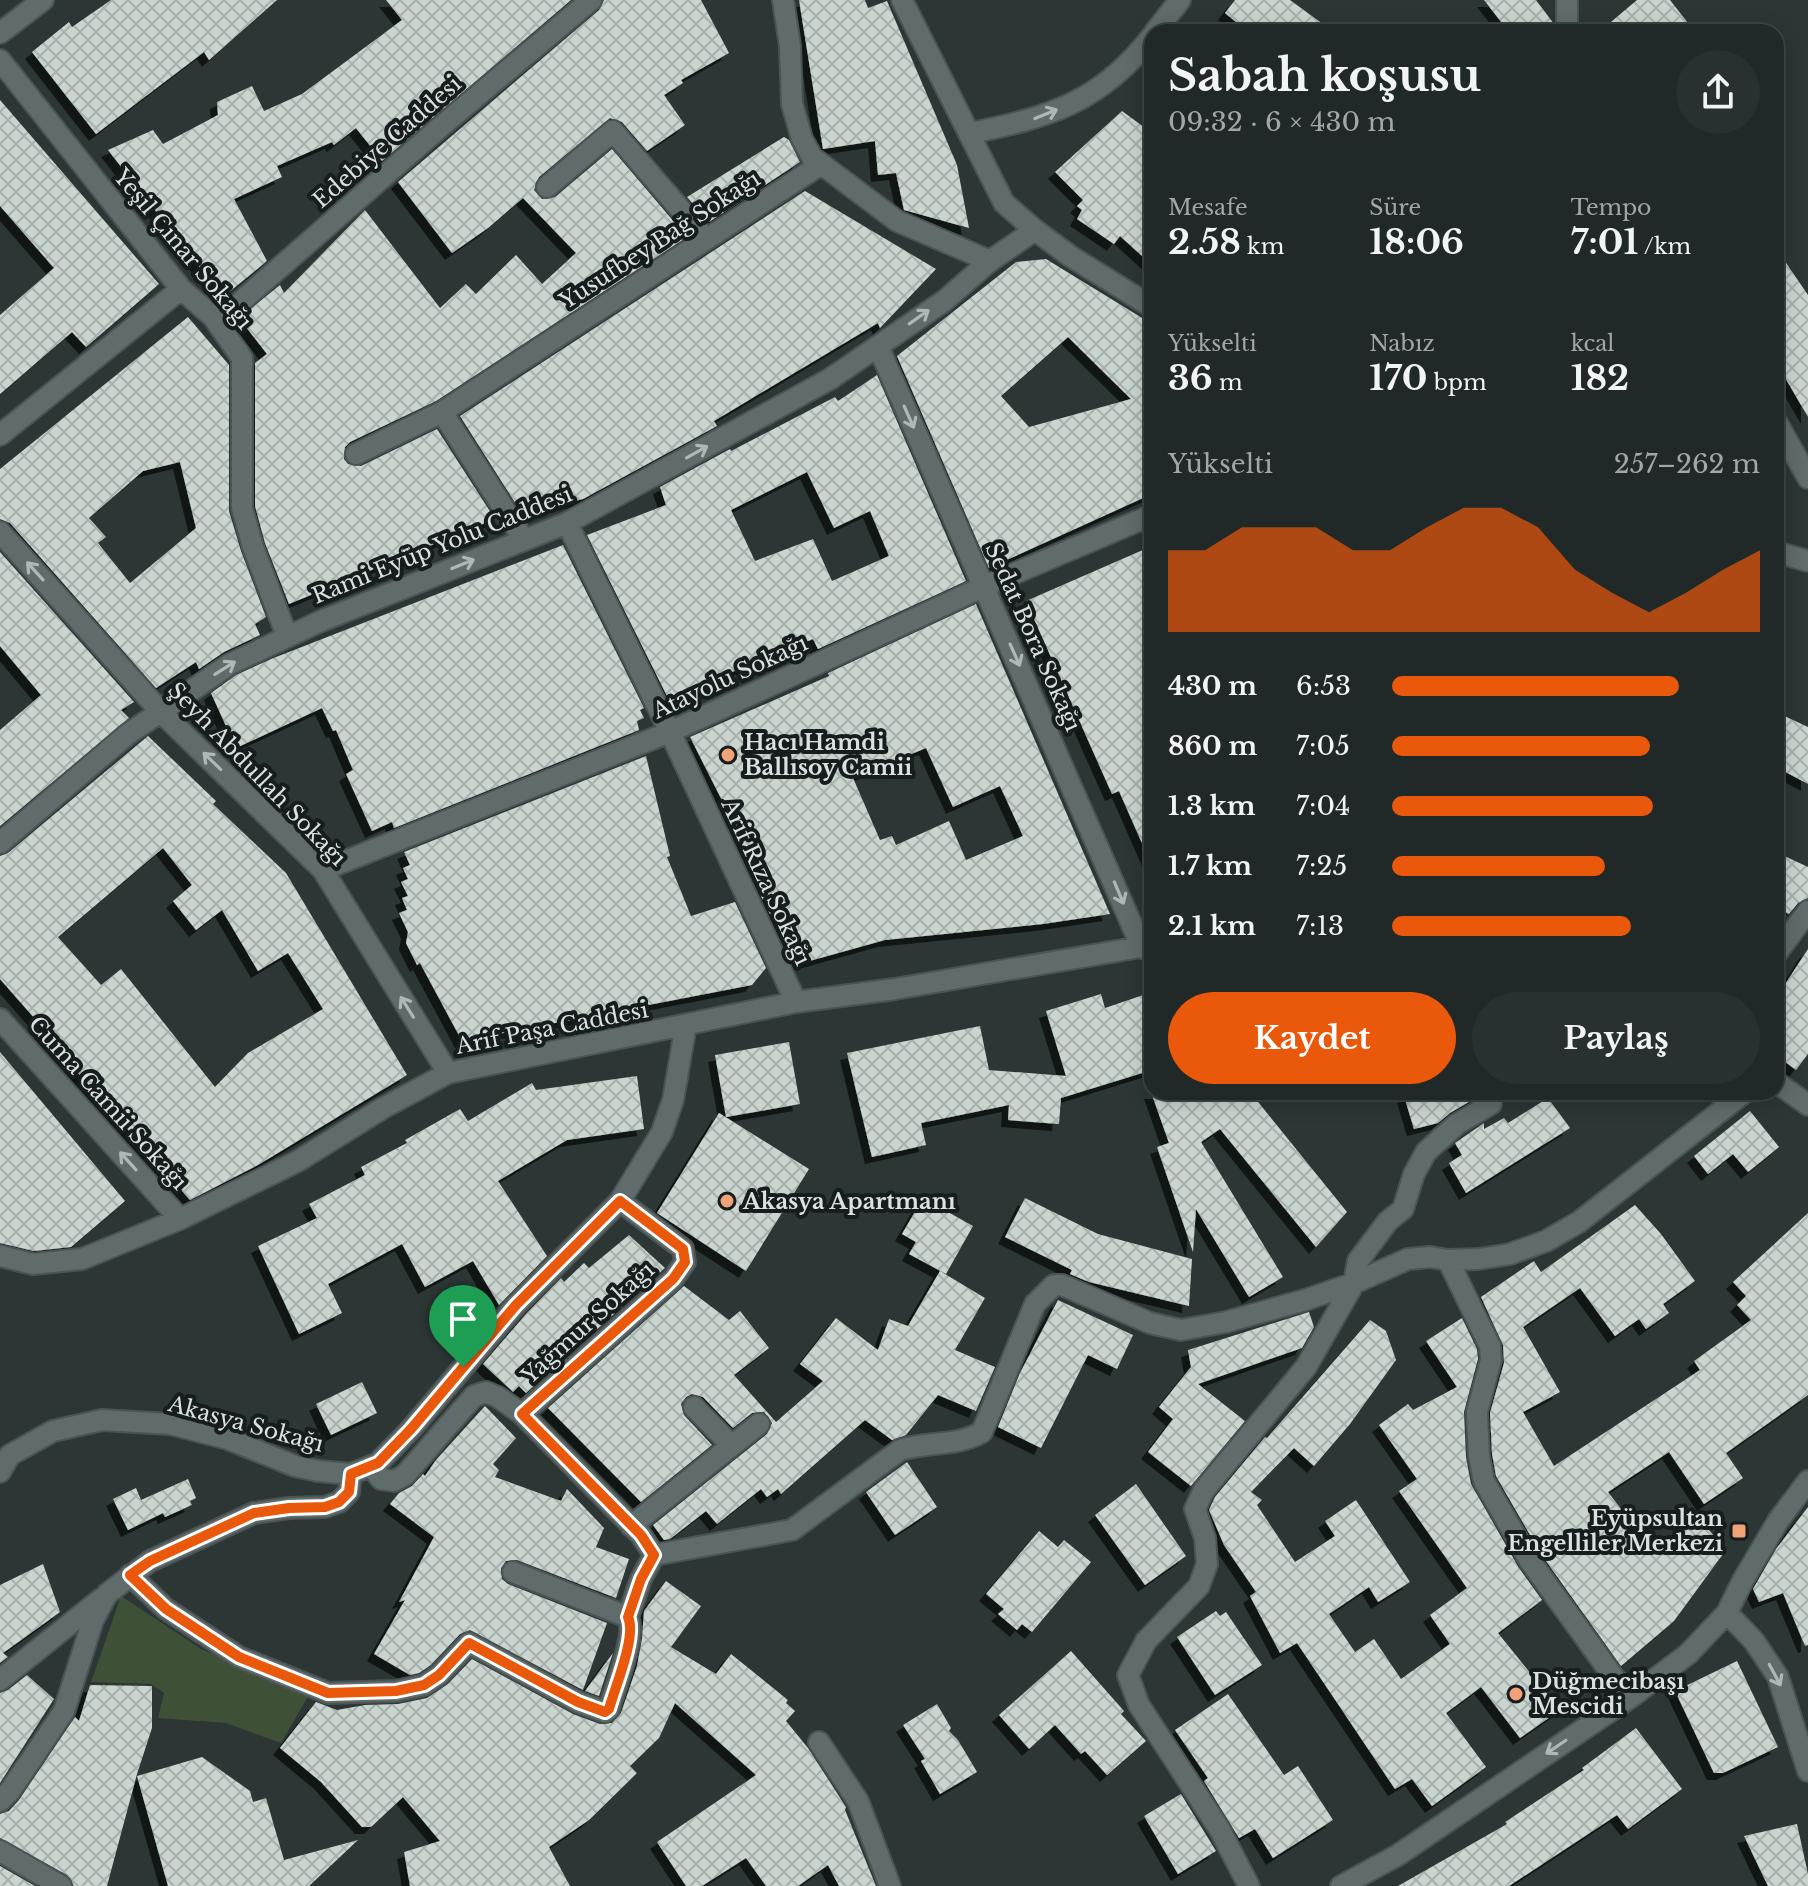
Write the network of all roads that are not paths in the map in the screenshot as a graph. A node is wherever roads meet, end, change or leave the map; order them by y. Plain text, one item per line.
1 (43, 0) edge
2 (591, 0) edge
3 (783, 0) edge
4 (902, 0) edge
5 (1180, 0) edge
6 (1567, 0) edge
7 (1162, 24) edge
8 (1567, 24) edge
9 (0, 33) edge
10 (1144, 47) edge
11 (0, 60) edge
12 (971, 133) junction
13 (820, 165) junction
14 (547, 187) dead end
15 (1035, 230) junction
16 (706, 239) junction
17 (990, 261) junction
18 (181, 289) junction
19 (1144, 302) edge
20 (213, 317) junction
21 (878, 346) junction
22 (442, 412) junction
23 (0, 435) edge
24 (1784, 435) edge
25 (356, 454) dead end
26 (1808, 478) edge
27 (1144, 518) edge
28 (567, 523) junction
29 (0, 532) edge
30 (524, 540) junction
31 (1784, 554) edge
32 (1808, 561) edge
33 (985, 586) junction
34 (287, 636) junction
35 (160, 711) junction
36 (670, 732) junction
37 (0, 843) edge
38 (323, 870) junction
39 (1808, 911) edge
40 (1144, 940) edge
41 (1784, 943) edge
42 (1144, 947) edge
43 (796, 1002) junction
44 (0, 1019) edge
45 (686, 1025) junction
46 (448, 1073) junction
47 (1784, 1088) edge
48 (1735, 1100) edge
49 (1491, 1104) dead end
50 (1808, 1105) edge
51 (620, 1201) junction
52 (180, 1219) junction
53 (0, 1256) edge
54 (1448, 1260) junction
55 (1354, 1283) junction
56 (694, 1407) dead end
57 (522, 1414) junction
58 (759, 1424) dead end
59 (731, 1445) junction
60 (361, 1470) junction
61 (0, 1472) edge
62 (1808, 1481) edge
63 (631, 1526) junction
64 (654, 1555) junction
65 (513, 1572) dead end
66 (130, 1575) junction
67 (107, 1594) junction
68 (1727, 1613) junction
69 (628, 1617) junction
70 (0, 1680) edge
71 (1634, 1695) junction
72 (819, 1742) dead end
73 (1808, 1771) edge
74 (0, 1801) edge
75 (0, 1851) edge
76 (61, 1886) edge
77 (890, 1886) edge
78 (1249, 1886) edge
79 (1341, 1886) edge

1 - 9 street
2 - 20 street, Edebiye Caddesi
3 - 13 street
4 - 12 street
5 - 7 street
6 - 8 street
12 -> 10 street
11 - 18 street, Yeşil Çınar Sokağı
12 - 15 street
13 - 16 street, Yusufbey Bağ Sokağı
13 - 17 street
14 - 16 street
15 - 17 street, Rami Eyüp Yolu Caddesi
15 - 19 street
16 - 22 street, Yusufbey Bağ Sokağı
21 -> 17 street, Rami Eyüp Yolu Caddesi
18 - 20 street, Yeşil Çınar Sokağı
18 - 23 street
20 - 34 street, Yeşil Çınar Sokağı
28 -> 21 street, Rami Eyüp Yolu Caddesi
21 -> 33 street, Sedat Bora Sokağı
22 - 25 street, Yusufbey Bağ Sokağı
22 - 30 street
24 - 26 street
27 - 33 street, Atayolu Sokağı
28 - 30 street, Rami Eyüp Yolu Caddesi
28 - 36 street, Arif Rıza Sokağı
35 -> 29 street, Şeyh Abdullah Sokağı
34 -> 30 street, Rami Eyüp Yolu Caddesi
31 - 32 street
33 - 36 street, Atayolu Sokağı
33 -> 40 street, Sedat Bora Sokağı
35 -> 34 street, Rami Eyüp Yolu Caddesi
35 - 37 street, Rami Eyüp Yolu Caddesi
38 -> 35 street, Şeyh Abdullah Sokağı
36 - 38 street, Atayolu Sokağı
36 - 43 street, Arif Rıza Sokağı
46 -> 38 street, Şeyh Abdullah Sokağı
39 - 41 street
42 - 43 street, Arif Paşa Caddesi
43 - 45 street, Arif Paşa Caddesi
52 -> 44 street, Cuma Camii Sokağı
45 - 46 street, Arif Paşa Caddesi
45 - 51 street
46 - 52 street, Arif Paşa Caddesi
47 - 50 street
48 - 54 street
49 - 55 street
51 - 57 street, Yağmur Sokağı
51 - 60 street
52 - 53 street, Arif Paşa Caddesi
54 - 55 street
54 - 71 street
55 - 64 street
55 - 78 street
56 - 59 street
57 - 60 street, Akasya Sokağı
57 - 63 street
58 - 59 street
59 - 63 street
60 - 61 street, Akasya Sokağı
60 - 66 street
62 - 68 street
63 - 64 street
64 - 69 street
65 - 69 street
66 - 67 street
66 - 69 street
67 - 70 street
67 - 74 street
68 - 71 street
68 -> 73 street
71 -> 79 street
72 - 77 street
75 - 76 street

